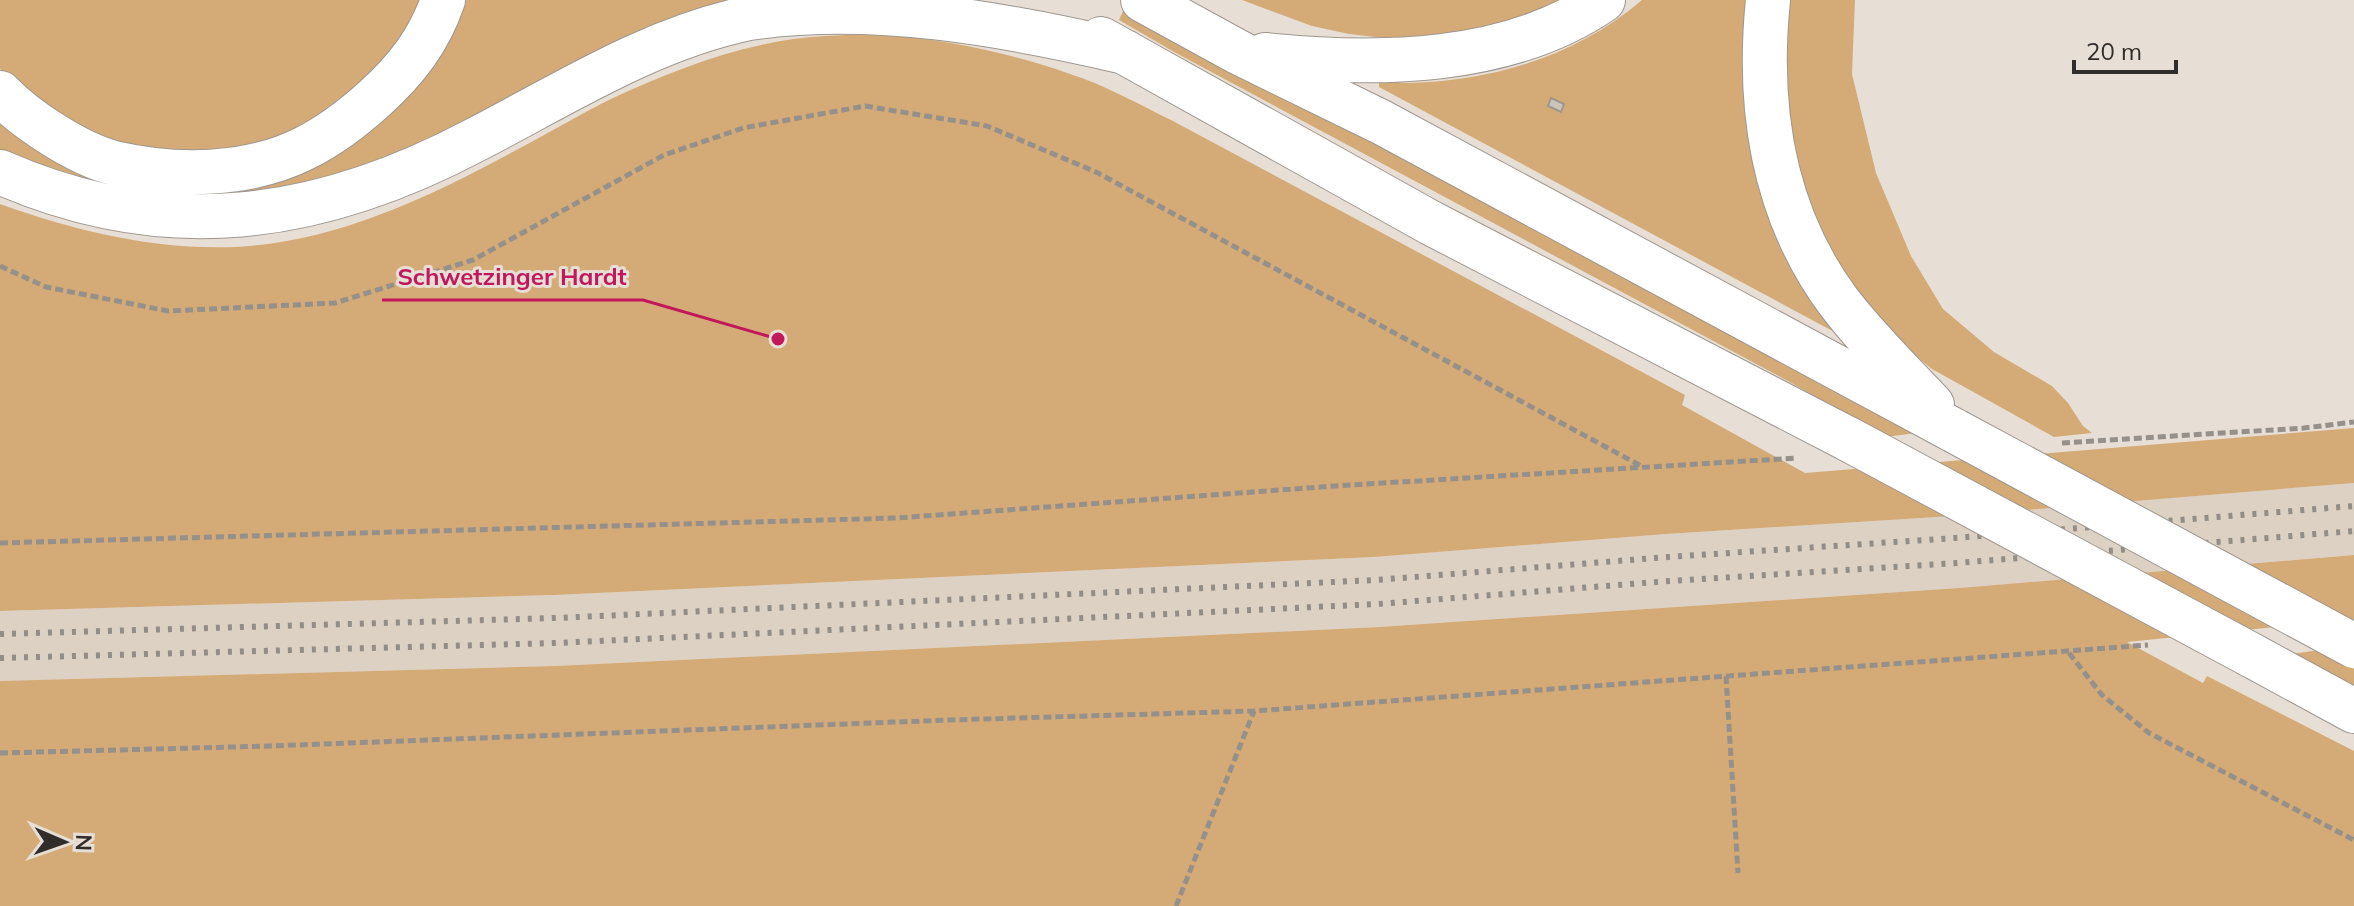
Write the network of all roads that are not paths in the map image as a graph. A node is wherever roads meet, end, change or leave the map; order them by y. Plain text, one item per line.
1 (443, 0) edge
2 (1029, 0) edge
3 (1143, 0) edge
4 (1603, 0) edge
5 (1768, 0) edge
6 (1125, 52) junction
7 (1238, 52) junction
8 (0, 93) edge
9 (0, 172) edge
10 (1955, 431) junction
11 (2354, 646) edge
12 (2354, 711) edge

1 - 8 highway
2 - 6 highway
3 - 7 highway
4 - 7 highway
5 - 10 highway
6 - 9 highway
6 - 12 highway, bridge
7 - 10 highway
10 - 11 highway, bridge

